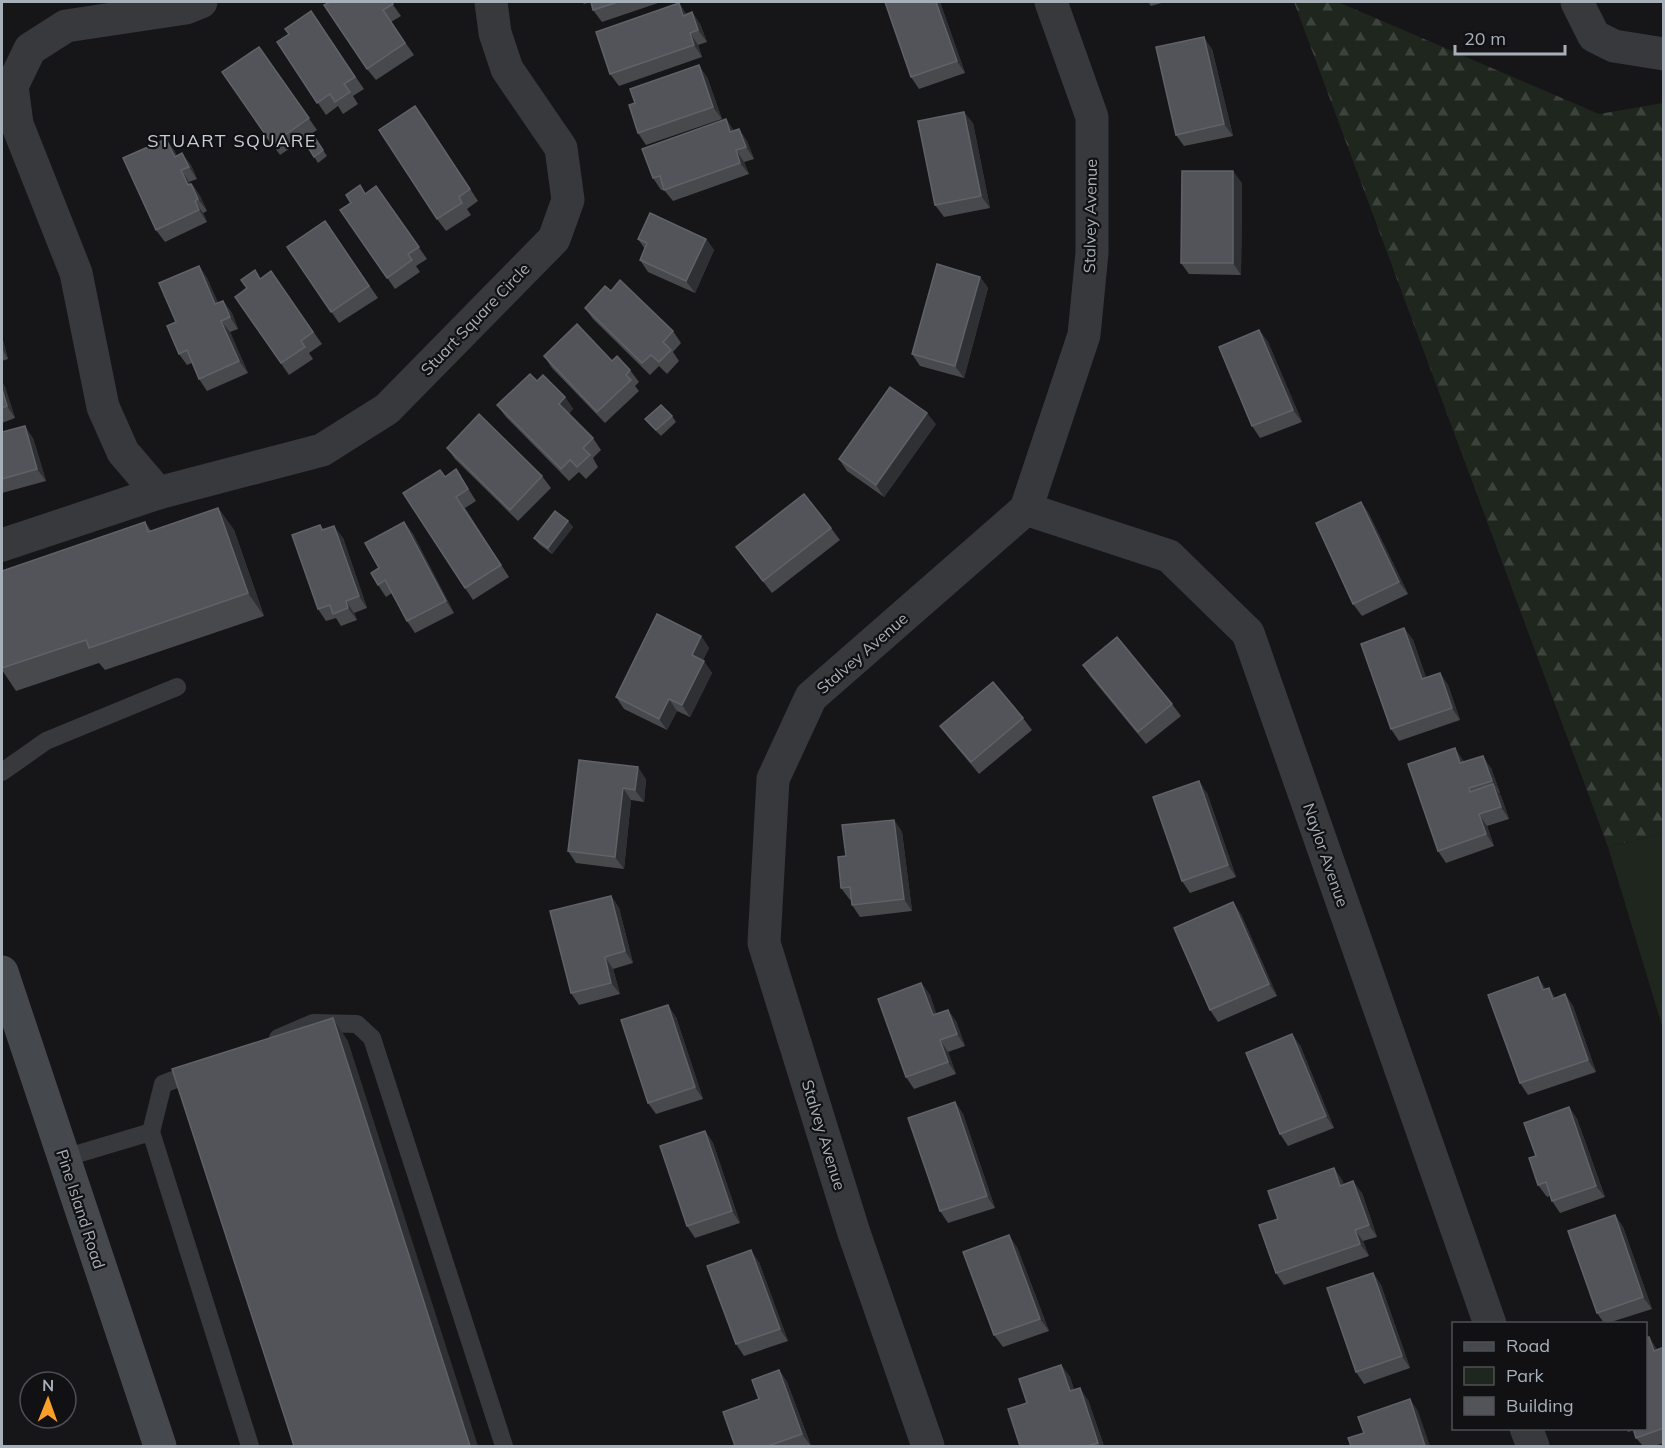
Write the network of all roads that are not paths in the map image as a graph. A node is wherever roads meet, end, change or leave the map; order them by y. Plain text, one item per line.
1 (201, 2) edge
2 (491, 2) edge
3 (1051, 2) edge
4 (1577, 2) edge
5 (1664, 54) edge
6 (158, 493) junction
7 (1026, 509) junction
8 (2, 545) edge
9 (177, 687) dead end
10 (2, 772) edge
11 (2, 972) edge
12 (259, 1045) edge
13 (217, 1062) edge
14 (151, 1132) junction
15 (64, 1158) junction
16 (1490, 1322) edge
17 (1527, 1430) edge
18 (160, 1446) edge
19 (250, 1446) edge
20 (504, 1446) edge
21 (928, 1446) edge
22 (1533, 1446) edge

1 - 6 street
2 - 6 street, Stuart Square Circle
3 - 7 street, Stalvey Avenue
4 - 5 street
6 - 8 street, Stuart Square Circle
7 - 16 street, Naylor Avenue
7 - 21 street, Stalvey Avenue
9 - 10 lane
11 - 15 street, Pine Island Road
12 - 20 lane
13 - 14 lane
14 - 15 lane
14 - 19 lane
15 - 18 street, Pine Island Road
17 - 22 street

